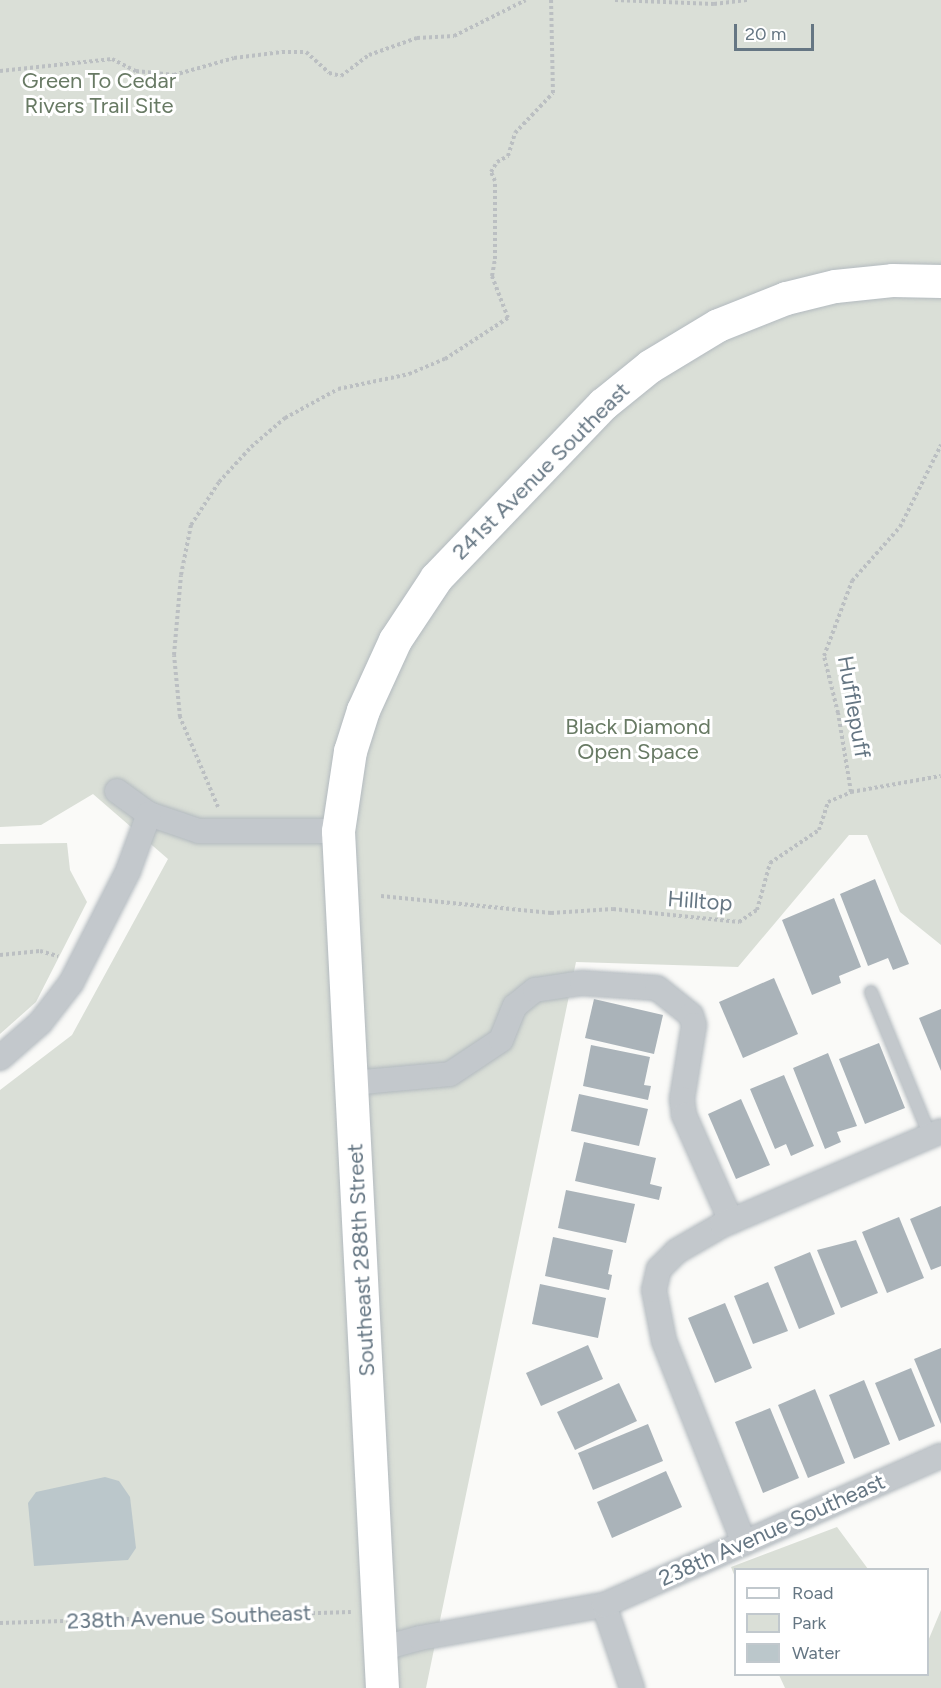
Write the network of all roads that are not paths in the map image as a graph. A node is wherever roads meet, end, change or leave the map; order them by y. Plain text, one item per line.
1 (941, 281) edge
2 (117, 791) dead end
3 (149, 814) junction
4 (338, 831) junction
5 (871, 992) dead end
6 (0, 1058) edge
7 (352, 1083) junction
8 (936, 1133) edge
9 (731, 1221) junction
10 (941, 1455) edge
11 (744, 1543) junction
12 (604, 1605) junction
13 (380, 1649) junction
14 (382, 1688) edge
15 (632, 1688) edge

1 - 4 street, 241st Avenue Southeast
2 - 3 street
3 - 4 street
3 - 6 street
4 - 7 street, Southeast 288th Street
5 - 8 lane
7 - 9 street
7 - 13 street, Southeast 288th Street
8 - 9 street
9 - 11 street
10 - 11 street, 238th Avenue Southeast
11 - 12 street, 238th Avenue Southeast
12 - 13 street, 238th Avenue Southeast
12 - 15 street
13 - 14 street, Southeast 288th Street

